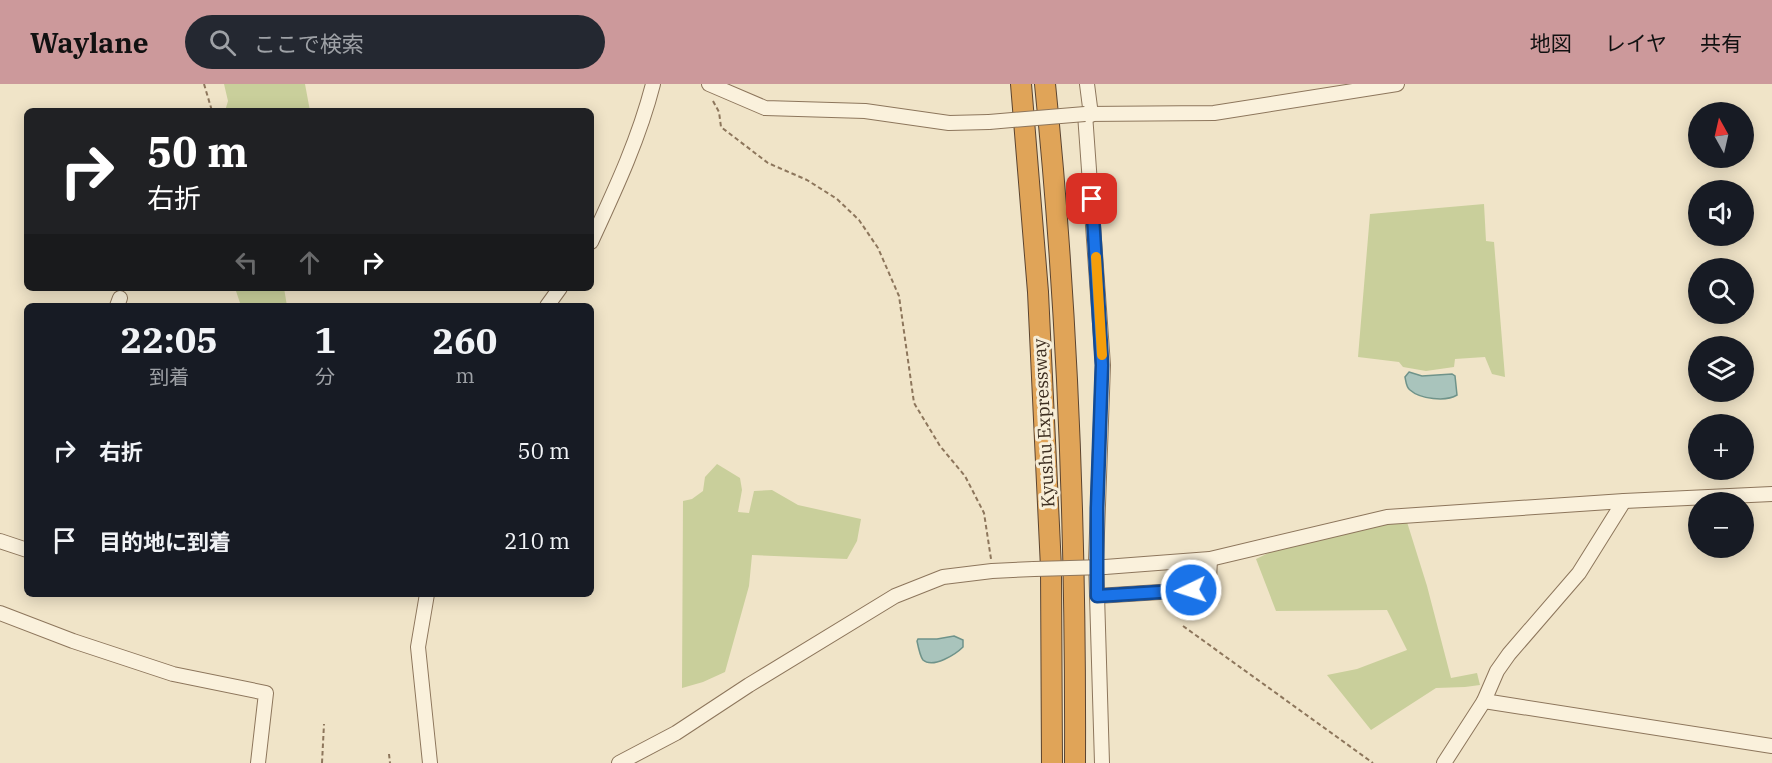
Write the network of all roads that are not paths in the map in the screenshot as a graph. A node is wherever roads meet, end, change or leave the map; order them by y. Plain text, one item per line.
1 (653, 84) edge
2 (1021, 84) edge
3 (1045, 84) edge
4 (1087, 84) edge
5 (1397, 84) edge
6 (709, 89) edge
7 (1088, 115) junction
8 (594, 236) edge
9 (1772, 494) edge
10 (1624, 501) junction
11 (0, 541) edge
12 (24, 549) edge
13 (1210, 559) junction
14 (1097, 596) junction
15 (426, 597) edge
16 (0, 613) edge
17 (1484, 701) junction
18 (1772, 746) edge
19 (258, 763) edge
20 (430, 763) edge
21 (619, 763) edge
22 (1052, 763) edge
23 (1075, 763) edge
24 (1102, 763) edge
25 (1444, 763) edge

1 - 8 street
2 - 22 highway, Kyushu Expressway
3 - 23 highway, Kyushu Expressway
4 - 7 street
5 - 7 street
6 - 7 street, bridge
7 - 14 street
9 - 10 street
10 - 13 street
10 - 17 street
11 - 12 street
13 - 14 street
13 - 21 street, bridge
14 - 24 street
15 - 20 street
16 - 19 street
17 - 18 street
17 - 25 street

